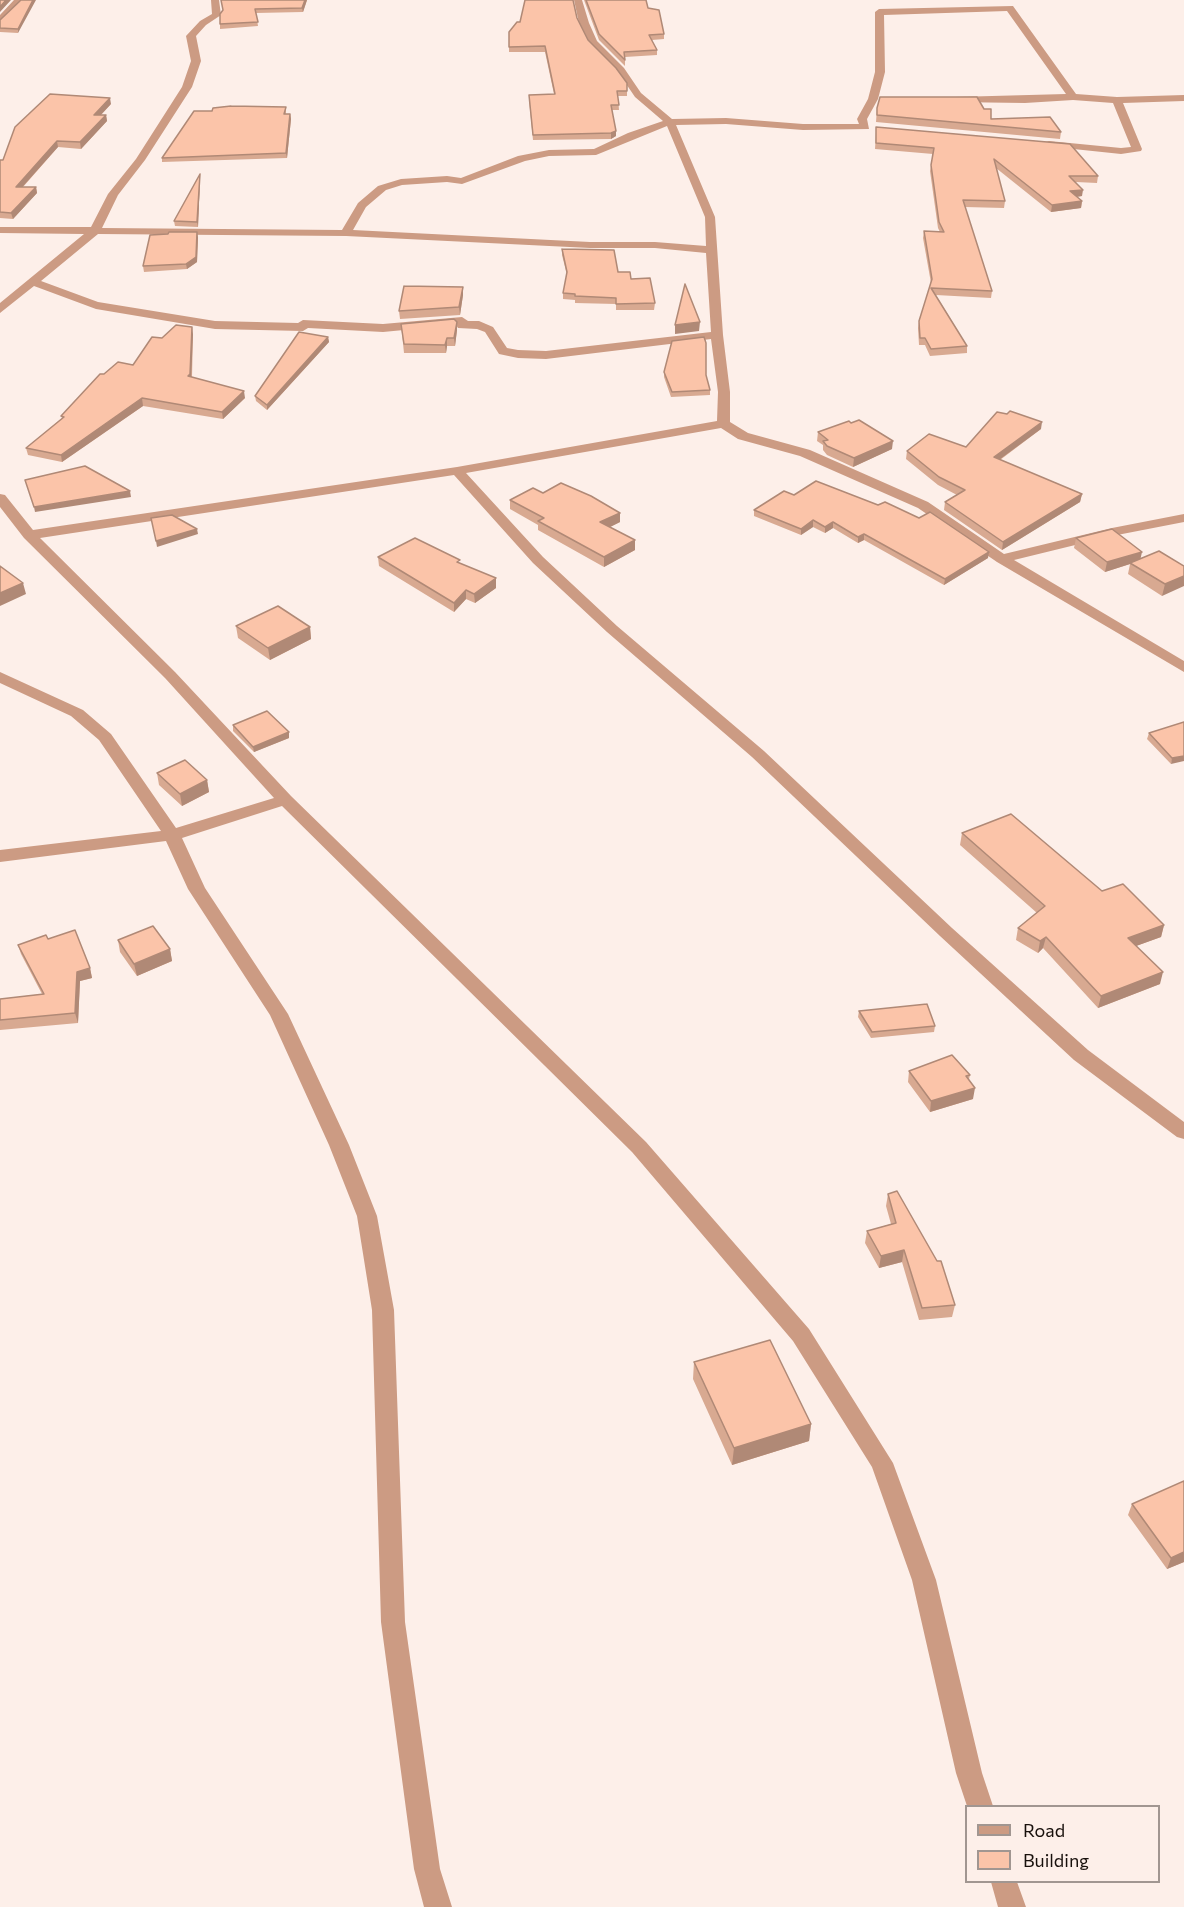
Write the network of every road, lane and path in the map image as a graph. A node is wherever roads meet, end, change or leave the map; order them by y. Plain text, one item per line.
1 (19, 0) edge
2 (215, 0) edge
3 (578, 0) edge
4 (0, 20) edge
5 (1073, 97) junction
6 (1184, 98) edge
7 (873, 99) junction
8 (884, 99) edge
9 (943, 99) edge
10 (1118, 100) junction
11 (670, 122) junction
12 (865, 127) junction
13 (876, 128) edge
14 (1034, 142) edge
15 (0, 230) edge
16 (95, 231) junction
17 (346, 233) junction
18 (713, 250) junction
19 (33, 282) junction
20 (0, 309) edge
21 (717, 335) junction
22 (723, 424) junction
23 (456, 471) junction
24 (0, 498) edge
25 (1184, 518) edge
26 (29, 535) junction
27 (1002, 560) junction
28 (1184, 667) edge
29 (0, 677) edge
30 (285, 800) junction
31 (172, 835) junction
32 (0, 856) edge
33 (1184, 1132) edge
34 (980, 1805) edge
35 (1005, 1883) edge
36 (438, 1907) edge
37 (1012, 1907) edge

1 - 4 street
2 - 16 street
3 - 11 street
5 - 7 street
5 - 9 street
5 - 10 street
6 - 10 street
7 - 8 street
7 - 12 street
10 - 14 street
11 - 12 street
11 - 17 street
11 - 18 street
12 - 13 street
15 - 16 street
16 - 17 street
16 - 19 street
17 - 18 street
18 - 21 street
19 - 20 street
19 - 21 street
21 - 22 street
22 - 23 street
22 - 27 street
23 - 26 street
23 - 33 street
24 - 26 street
25 - 27 street
26 - 30 street
27 - 28 street
29 - 31 street
30 - 31 street
30 - 34 street
31 - 32 street
31 - 36 street
35 - 37 street

